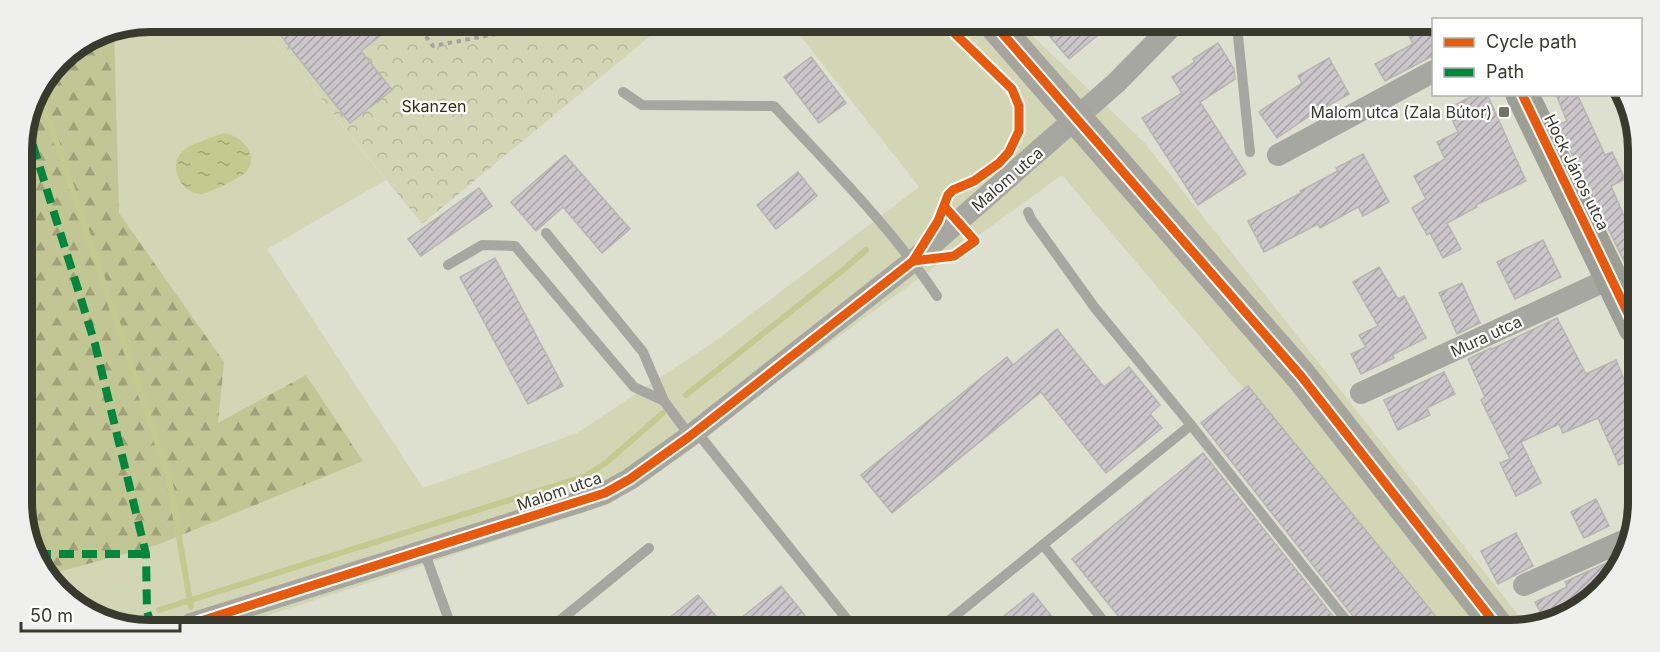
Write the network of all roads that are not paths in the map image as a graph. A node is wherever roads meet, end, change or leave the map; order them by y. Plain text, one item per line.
1 (1001, 32) edge
2 (1166, 32) edge
3 (1238, 32) edge
4 (1432, 72) edge
5 (623, 92) dead end
6 (1523, 96) edge
7 (1077, 118) junction
8 (1250, 152) dead end
9 (1278, 155) dead end
10 (1028, 212) dead end
11 (546, 233) dead end
12 (913, 261) junction
13 (448, 265) dead end
14 (1611, 278) junction
15 (937, 296) dead end
16 (1628, 313) edge
17 (1360, 393) dead end
18 (664, 401) junction
19 (1191, 425) junction
20 (693, 434) junction
21 (1622, 542) edge
22 (1043, 545) junction
23 (649, 548) dead end
24 (424, 551) junction
25 (1524, 585) dead end
26 (250, 614) edge
27 (215, 620) edge
28 (449, 620) edge
29 (560, 620) edge
30 (847, 620) edge
31 (950, 620) edge
32 (1103, 620) edge
33 (1346, 620) edge
34 (1492, 620) edge

1 - 7 street
2 - 7 street, Malom utca
3 - 8 lane
4 - 9 street
5 - 12 lane
6 - 14 main road, Hock János utca
7 - 12 street, Malom utca
7 - 34 street
10 - 19 lane
11 - 18 lane
12 - 15 lane
12 - 20 street, Malom utca
13 - 18 lane
14 - 16 main road, Hock János utca
14 - 17 street, Mura utca
18 - 20 lane
19 - 22 lane
19 - 33 lane
20 - 24 street, Malom utca
20 - 30 lane
21 - 25 street
22 - 31 lane
22 - 32 lane
23 - 29 lane
24 - 26 street, Malom utca
24 - 28 lane
26 - 27 street, Malom utca

